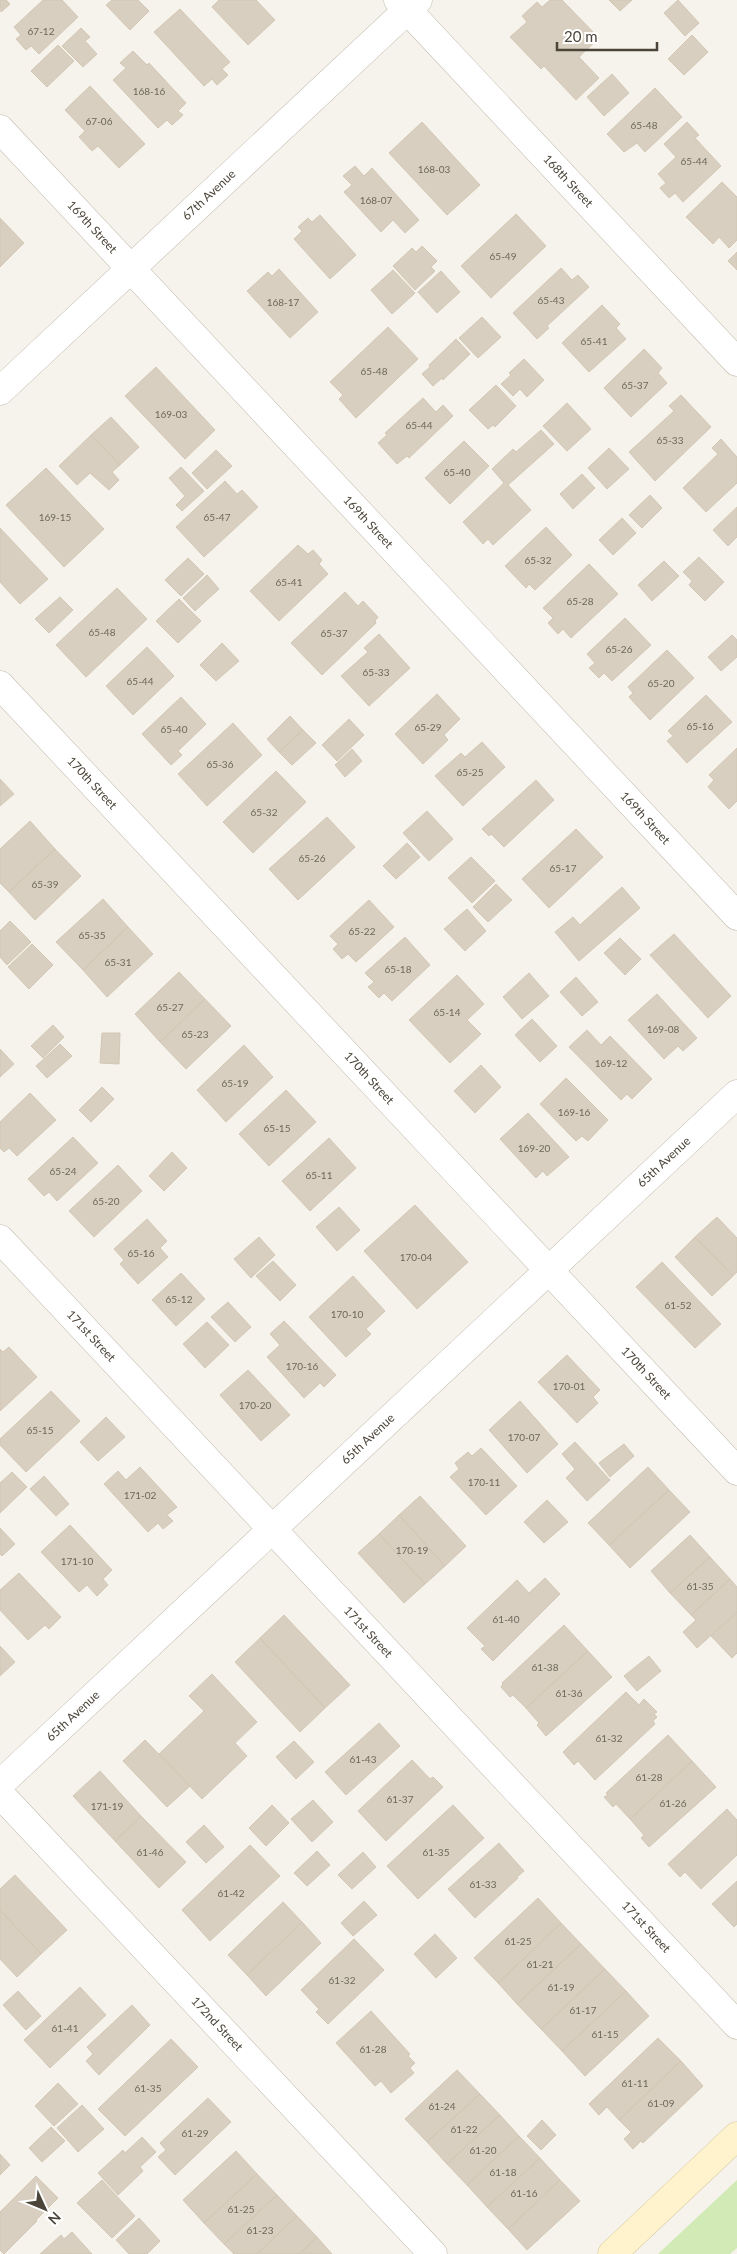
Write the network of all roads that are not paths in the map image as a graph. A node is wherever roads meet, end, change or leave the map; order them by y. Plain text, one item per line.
1 (408, 3) edge
2 (0, 129) edge
3 (130, 268) junction
4 (737, 362) edge
5 (0, 390) edge
6 (0, 685) edge
7 (737, 916) edge
8 (737, 1094) edge
9 (0, 1239) edge
10 (550, 1270) junction
11 (737, 1471) edge
12 (272, 1529) junction
13 (0, 1784) edge
14 (0, 1794) edge
15 (737, 2025) edge
16 (737, 2136) edge
17 (433, 2254) edge
18 (612, 2254) edge

1 - 3 street, 67th Avenue
1 - 4 street, 168th Street
2 - 3 street, 169th Street
3 - 5 street, 67th Avenue
3 - 7 street, 169th Street
6 - 10 street, 170th Street
8 - 10 street, 65th Avenue
9 - 12 street, 171st Street
10 - 11 street, 170th Street
10 - 12 street, 65th Avenue
12 - 13 street, 65th Avenue
12 - 15 street, 171st Street
14 - 17 street, 172nd Street
16 - 18 main road

